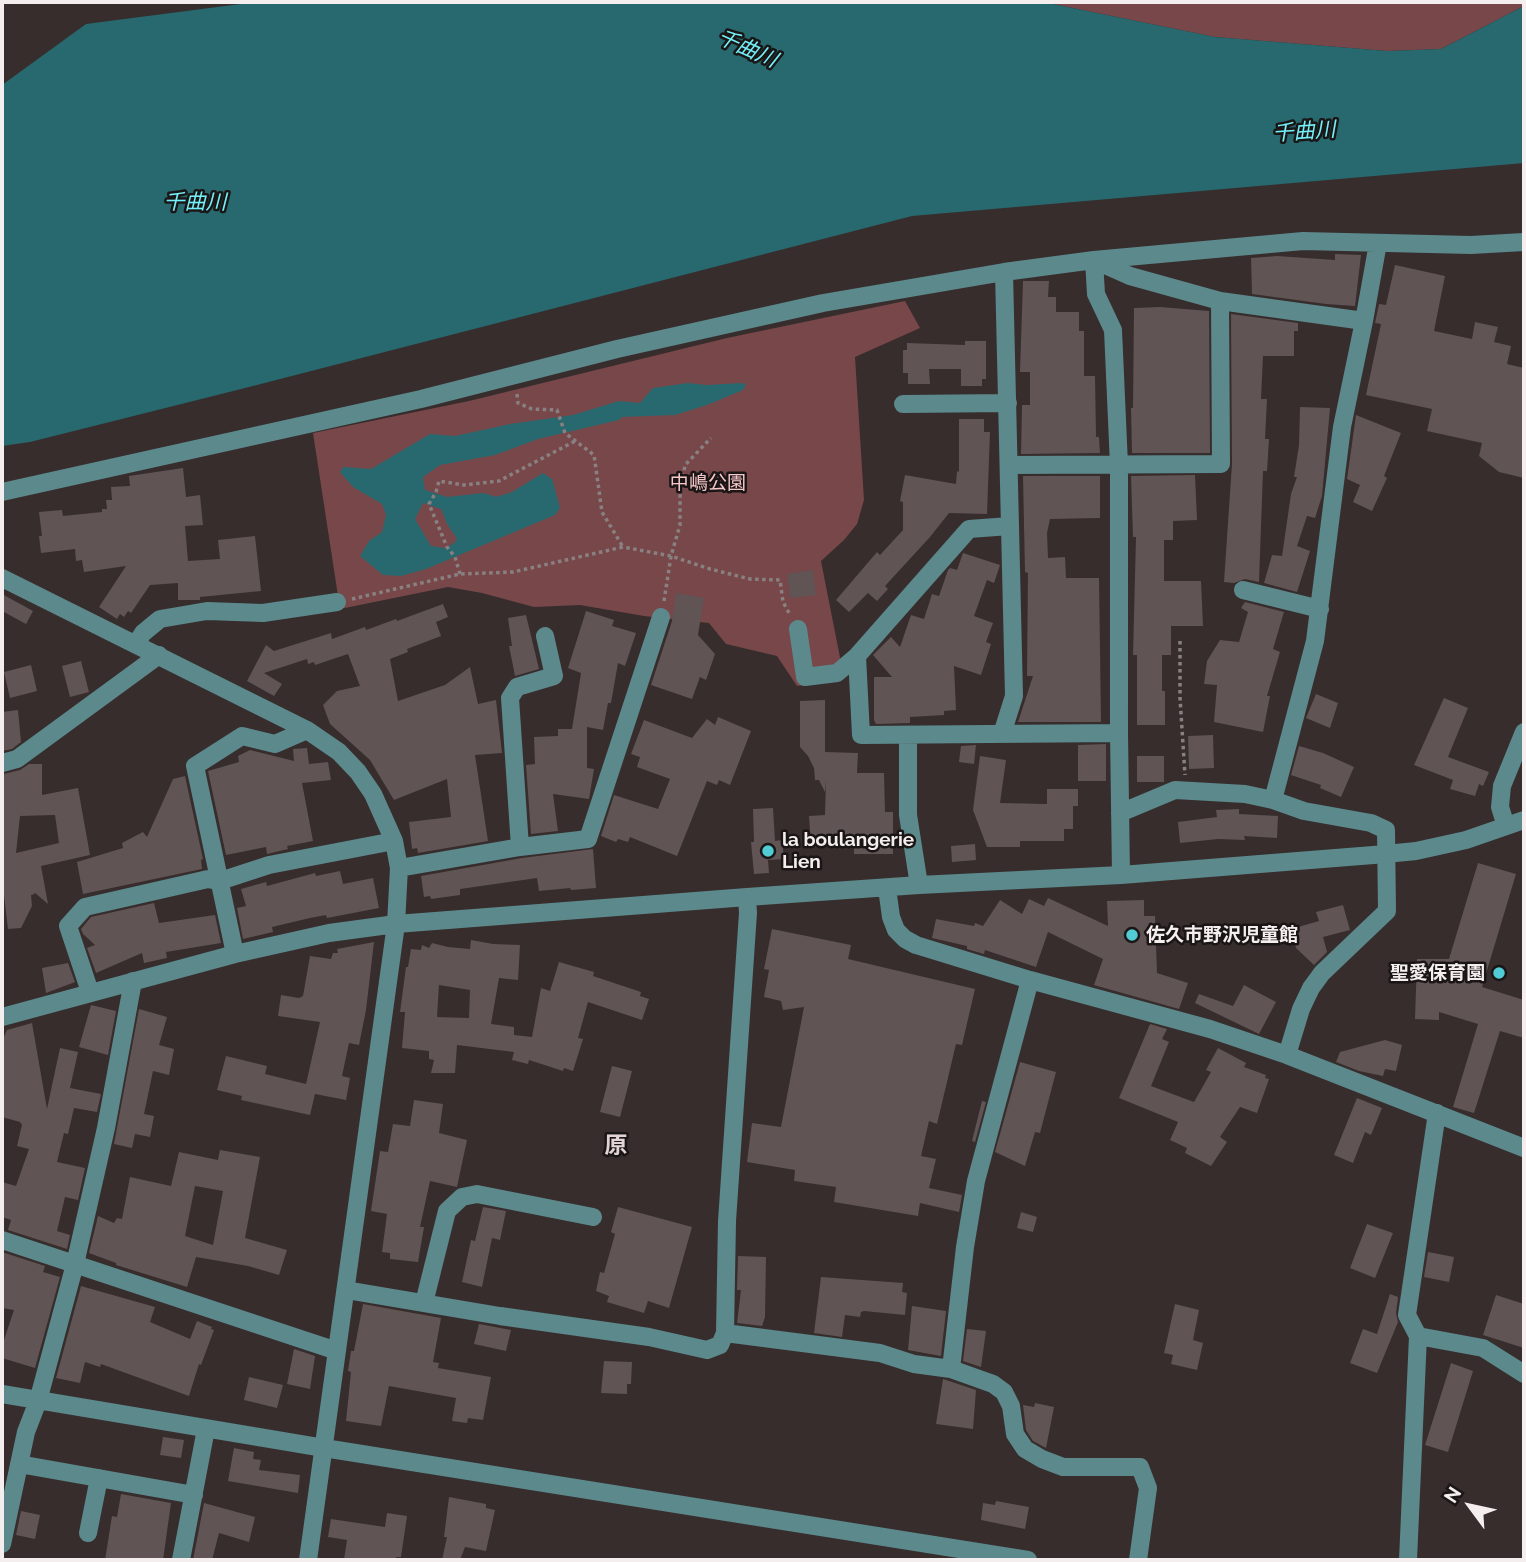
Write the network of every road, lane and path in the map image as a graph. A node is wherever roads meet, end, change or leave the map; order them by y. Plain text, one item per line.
1 (1524, 242) edge
2 (1378, 243) junction
3 (1094, 260) junction
4 (1004, 272) junction
5 (1220, 301) junction
6 (1364, 321) junction
7 (515, 374) junction
8 (1008, 403) junction
9 (903, 404) dead end
10 (711, 438) dead end
11 (577, 440) junction
12 (1119, 465) junction
13 (1010, 466) junction
14 (2, 492) edge
15 (1010, 526) junction
16 (623, 547) junction
17 (671, 556) junction
18 (460, 574) junction
19 (2, 578) edge
20 (1243, 590) dead end
21 (337, 602) joint
22 (1320, 609) junction
23 (661, 617) joint
24 (798, 629) joint
25 (545, 636) dead end
26 (1180, 641) dead end
27 (136, 644) junction
28 (159, 655) junction
29 (857, 656) junction
30 (307, 730) junction
31 (1524, 732) edge
32 (1119, 733) junction
33 (1002, 734) junction
34 (908, 736) junction
35 (2, 763) edge
36 (1186, 791) junction
37 (1273, 800) junction
38 (1120, 813) junction
39 (1524, 820) edge
40 (1506, 826) junction
41 (394, 841) junction
42 (520, 847) junction
43 (1386, 854) junction
44 (399, 868) junction
45 (1121, 874) junction
46 (220, 881) junction
47 (919, 885) junction
48 (887, 888) junction
49 (747, 897) junction
50 (396, 924) junction
51 (235, 954) junction
52 (1030, 980) junction
53 (133, 981) junction
54 (90, 992) junction
55 (2, 1017) edge
56 (1287, 1055) junction
57 (1437, 1113) junction
58 (1524, 1147) edge
59 (593, 1217) dead end
60 (2, 1240) edge
61 (75, 1264) junction
62 (346, 1290) junction
63 (424, 1303) junction
64 (725, 1333) junction
65 (1418, 1336) junction
66 (337, 1351) junction
67 (951, 1369) junction
68 (1524, 1374) edge
69 (2, 1394) edge
70 (38, 1401) junction
71 (206, 1429) junction
72 (324, 1448) junction
73 (19, 1464) junction
74 (99, 1478) junction
75 (194, 1495) junction
76 (88, 1533) dead end
77 (2, 1544) edge
78 (181, 1560) edge
79 (308, 1560) edge
80 (1028, 1560) edge
81 (1138, 1560) edge
82 (1408, 1560) edge

1 - 2 street
2 - 3 street
2 - 6 street
3 - 4 street
3 - 5 street
3 - 12 street
4 - 7 street
4 - 8 street
5 - 6 street
5 - 12 street
6 - 22 street
7 - 11 path
7 - 14 street
8 - 9 street
8 - 13 street
10 - 17 path
11 - 16 path
11 - 18 path
12 - 13 street
12 - 32 street
13 - 15 street
15 - 29 street
15 - 33 street
16 - 17 path
16 - 18 path
17 - 23 path
17 - 24 path
18 - 21 path
19 - 27 street
20 - 22 street
21 - 27 street
22 - 37 street
23 - 42 street
24 - 29 street
25 - 42 street
26 - 36 path
27 - 28 street
28 - 30 street
28 - 35 street
29 - 34 street
30 - 41 street
30 - 46 street
31 - 40 street
32 - 33 street
32 - 38 street
33 - 34 street
34 - 47 street
36 - 37 street
36 - 38 street
37 - 43 street
38 - 45 street
39 - 40 street
40 - 43 street
41 - 44 street
41 - 46 street
42 - 44 street
43 - 45 street
43 - 56 street
44 - 50 street
45 - 47 street
46 - 51 street
46 - 54 street
47 - 48 street
48 - 49 street
48 - 52 street
49 - 50 street
49 - 64 street
50 - 51 street
50 - 62 street
51 - 53 street
52 - 56 street
52 - 67 street
53 - 54 street
53 - 61 street
54 - 55 street
56 - 57 street
57 - 58 street
57 - 65 street
59 - 63 street
60 - 61 street
61 - 66 street
61 - 70 street
62 - 63 street
62 - 66 street
63 - 64 street
64 - 67 street
65 - 68 street
65 - 82 street
66 - 72 street
67 - 81 street
69 - 70 street
70 - 71 street
70 - 73 street
71 - 72 street
71 - 75 street
72 - 79 street
72 - 80 street
73 - 74 street
73 - 77 street
74 - 75 street
74 - 76 street
75 - 78 street

